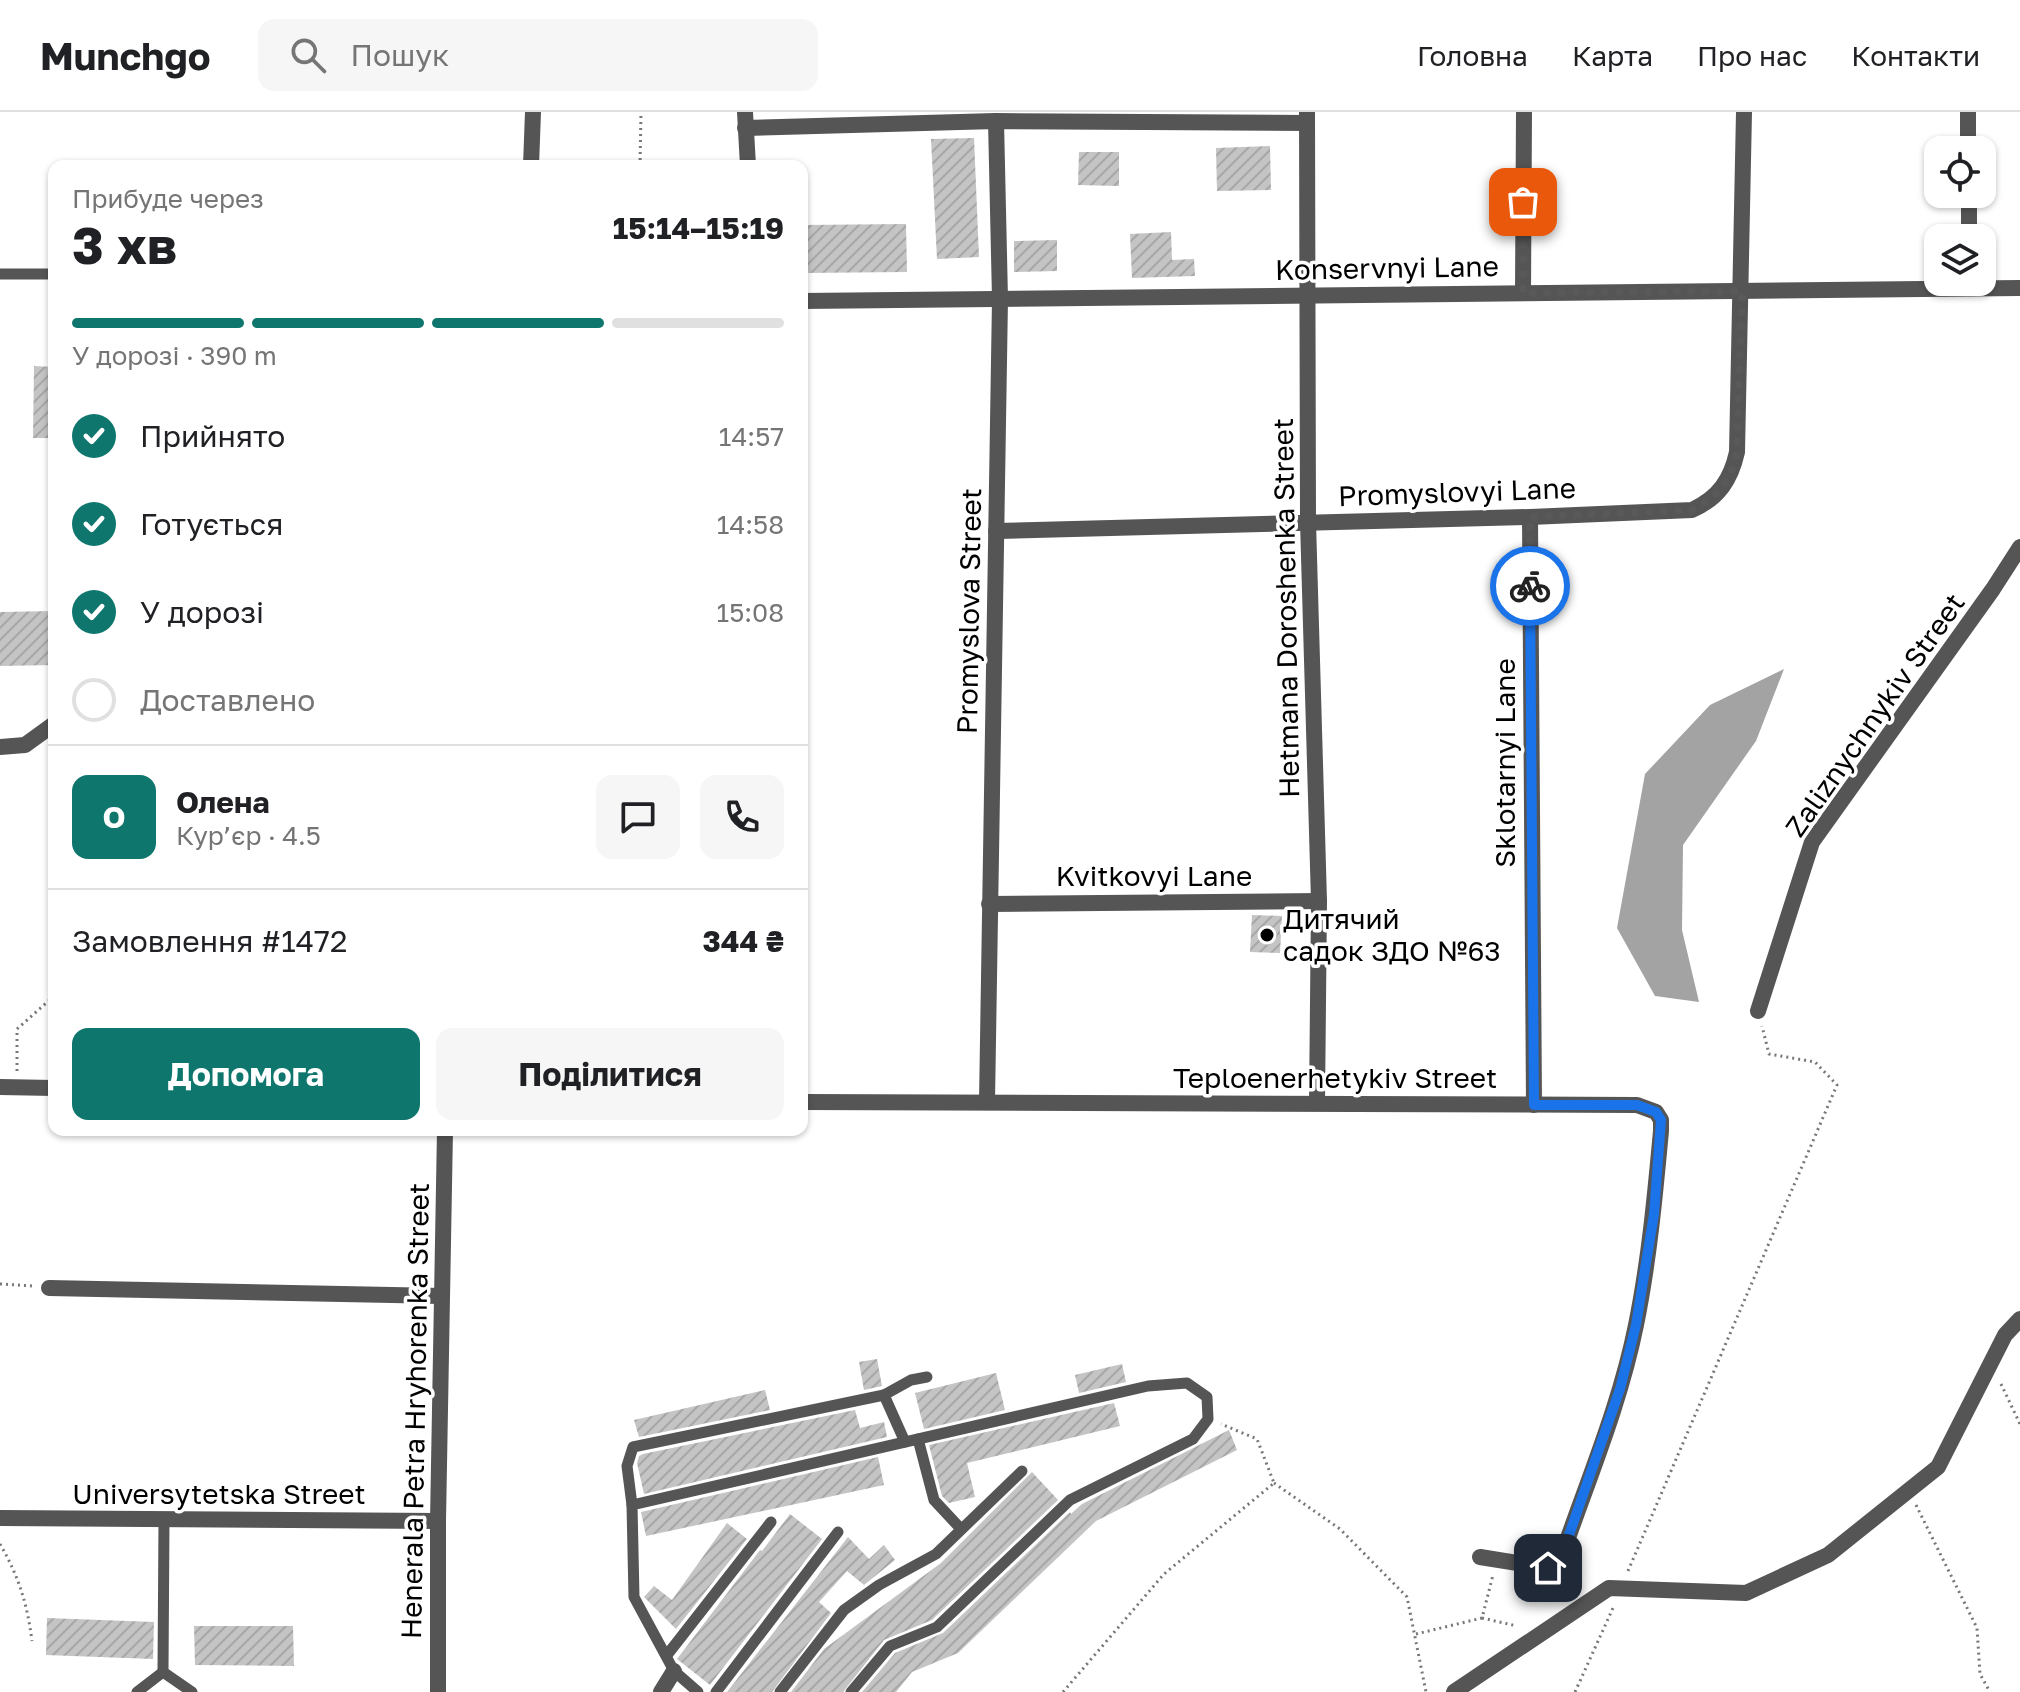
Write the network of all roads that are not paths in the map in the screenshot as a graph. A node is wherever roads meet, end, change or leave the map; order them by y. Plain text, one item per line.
1 (533, 112) edge
2 (1524, 112) edge
3 (1744, 112) edge
4 (1968, 112) edge
5 (1307, 118) edge
6 (745, 120) edge
7 (996, 121) junction
8 (1968, 136) edge
9 (531, 160) edge
10 (748, 160) edge
11 (0, 274) edge
12 (48, 274) edge
13 (1924, 287) edge
14 (1996, 287) edge
15 (2020, 288) edge
16 (1742, 291) junction
17 (1523, 293) junction
18 (1307, 295) junction
19 (1000, 299) junction
20 (808, 301) edge
21 (1530, 517) junction
22 (1308, 522) junction
23 (996, 531) junction
24 (2020, 547) edge
25 (48, 728) edge
26 (0, 747) edge
27 (1319, 901) junction
28 (989, 904) junction
29 (1758, 1011) road end
30 (0, 1087) edge
31 (48, 1088) edge
32 (808, 1102) edge
33 (987, 1102) junction
34 (1317, 1103) junction
35 (1534, 1105) junction
36 (445, 1136) edge
37 (49, 1288) road end
38 (442, 1296) junction
39 (2020, 1319) edge
40 (927, 1377) dead end
41 (884, 1395) junction
42 (918, 1439) junction
43 (905, 1442) junction
44 (1022, 1471) dead end
45 (632, 1505) junction
46 (0, 1518) edge
47 (164, 1520) junction
48 (438, 1521) junction
49 (771, 1522) dead end
50 (961, 1529) junction
51 (838, 1532) dead end
52 (1488, 1558) road end
53 (667, 1655) junction
54 (674, 1671) junction
55 (163, 1672) junction
56 (149, 1688) edge
57 (137, 1692) edge
58 (192, 1692) edge
59 (438, 1692) edge
60 (661, 1692) edge
61 (698, 1692) edge
62 (716, 1692) edge
63 (780, 1692) edge
64 (851, 1692) edge
65 (1454, 1692) edge

1 - 9 street
2 - 17 street
3 - 16 street
4 - 8 street
5 - 7 street
5 - 18 street, Hetmana Doroshenka Street
6 - 7 street
6 - 10 street
7 - 19 street, Promyslova Street
11 - 12 lane
13 - 16 street, Konservnyi Lane
14 - 15 street, Konservnyi Lane
16 - 17 street, Konservnyi Lane
16 - 21 street, Promyslovyi Lane
17 - 18 street, Konservnyi Lane
18 - 19 street, Konservnyi Lane
18 - 22 street, Hetmana Doroshenka Street
19 - 20 street, Konservnyi Lane
19 - 23 street, Promyslova Street
21 - 22 street, Promyslovyi Lane
21 - 35 street, Sklotarnyi Lane
22 - 23 street, Promyslovyi Lane
22 - 27 street, Hetmana Doroshenka Street
23 - 28 street, Promyslova Street
24 - 29 street, Zaliznychnykiv Street
25 - 26 street
27 - 28 street, Kvitkovyi Lane
27 - 34 street, Hetmana Doroshenka Street
28 - 33 street, Promyslova Street
30 - 31 street
32 - 33 street, Teploenerhetykiv Street
33 - 34 street, Teploenerhetykiv Street
34 - 35 street, Teploenerhetykiv Street
35 - 52 street, Teploenerhetykiv Street
36 - 38 street, Henerala Petra Hryhorenka Street
37 - 38 street
38 - 48 street, Henerala Petra Hryhorenka Street
39 - 65 street
40 - 41 lane
41 - 43 lane
41 - 45 lane
42 - 43 lane
42 - 50 lane
42 - 64 lane
43 - 45 lane
44 - 50 lane
45 - 53 lane
46 - 47 street, Universytetska Street
47 - 48 street, Universytetska Street
47 - 55 lane
48 - 59 street, Henerala Petra Hryhorenka Street
49 - 53 lane
50 - 63 lane
51 - 62 lane
53 - 54 lane
54 - 60 street
54 - 61 lane
55 - 56 lane
55 - 58 lane
56 - 57 lane

